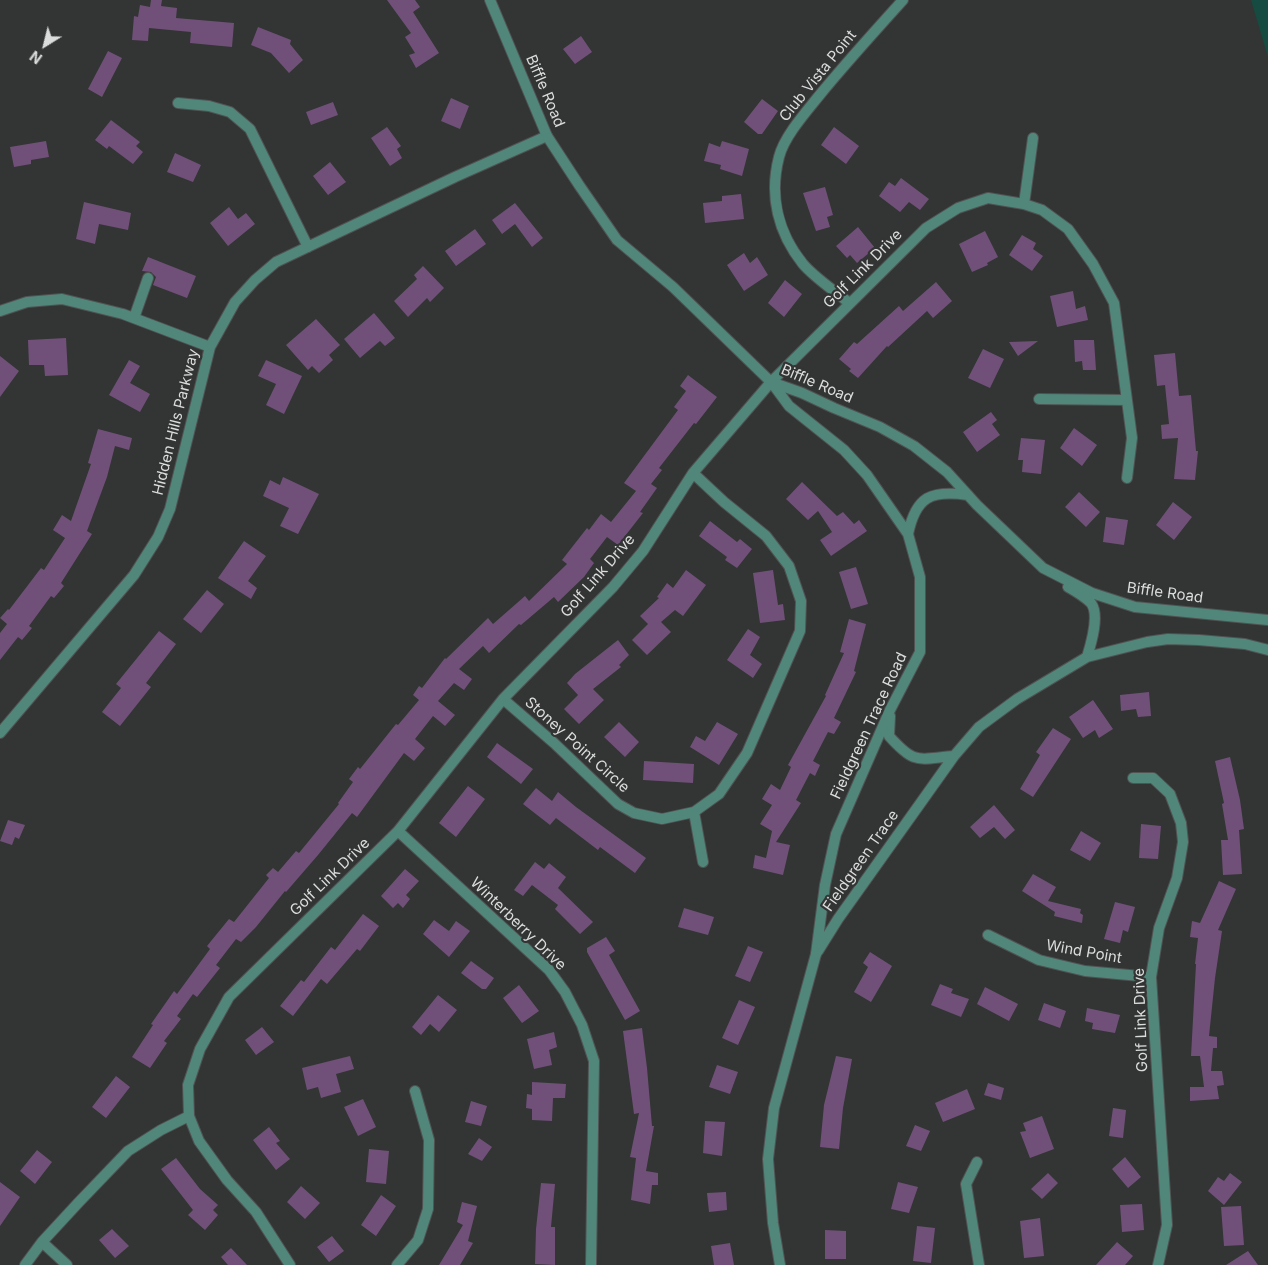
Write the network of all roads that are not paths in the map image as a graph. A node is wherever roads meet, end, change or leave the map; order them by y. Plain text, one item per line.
1 (490, 0) edge
2 (903, 0) edge
3 (178, 103) dead end
4 (547, 136) junction
5 (1033, 138) dead end
6 (1024, 204) junction
7 (308, 246) junction
8 (148, 278) dead end
9 (849, 303) junction
10 (0, 311) edge
11 (134, 318) junction
12 (210, 347) junction
13 (771, 382) junction
14 (1039, 399) dead end
15 (1127, 400) junction
16 (693, 473) junction
17 (1127, 478) dead end
18 (968, 494) junction
19 (908, 534) junction
20 (1043, 568) junction
21 (1268, 620) edge
22 (1268, 650) edge
23 (1087, 657) junction
24 (503, 699) junction
25 (890, 710) junction
26 (0, 733) edge
27 (954, 756) junction
28 (1133, 778) dead end
29 (694, 812) junction
30 (398, 831) junction
31 (702, 862) dead end
32 (988, 934) dead end
33 (816, 954) junction
34 (1151, 977) junction
35 (415, 1091) dead end
36 (189, 1116) junction
37 (977, 1162) dead end
38 (42, 1242) junction
39 (25, 1265) edge
40 (67, 1265) edge
41 (290, 1265) edge
42 (397, 1265) edge
43 (591, 1265) edge
44 (780, 1265) edge
45 (979, 1265) edge
46 (1158, 1265) edge

1 - 4 street, Biffle Road
2 - 9 street, Club Vista Point
3 - 7 street
4 - 7 street, Hidden Hills Parkway
4 - 13 street, Biffle Road
5 - 6 street
6 - 9 street, Golf Link Drive
6 - 15 street, Golf Link Drive
7 - 12 street, Hidden Hills Parkway
8 - 11 street
9 - 13 street, Golf Link Drive
10 - 11 street
11 - 12 street
12 - 26 street, Hidden Hills Parkway
13 - 16 street, Golf Link Drive
13 - 18 street, Biffle Road
13 - 19 street, Fieldgreen Trace Road
14 - 15 street
15 - 17 street, Golf Link Drive
16 - 24 street, Golf Link Drive
16 - 29 street, Stoney Point Circle
18 - 19 street
18 - 20 street, Biffle Road
19 - 25 street, Fieldgreen Trace Road
20 - 21 street, Biffle Road
20 - 23 street
22 - 23 street, Fieldgreen Trace
23 - 27 street, Fieldgreen Trace
24 - 29 street, Stoney Point Circle
24 - 30 street, Golf Link Drive
25 - 27 street
25 - 33 street, Fieldgreen Trace Road
27 - 33 street, Fieldgreen Trace
28 - 34 street, Golf Link Drive
29 - 31 street
30 - 36 street, Golf Link Drive
30 - 43 street, Winterberry Drive
32 - 34 street, Wind Point
33 - 44 street, Fieldgreen Trace
34 - 46 street, Golf Link Drive
35 - 42 street
36 - 38 street
36 - 41 street, Golf Link Drive
37 - 45 street
38 - 39 street
38 - 40 street

